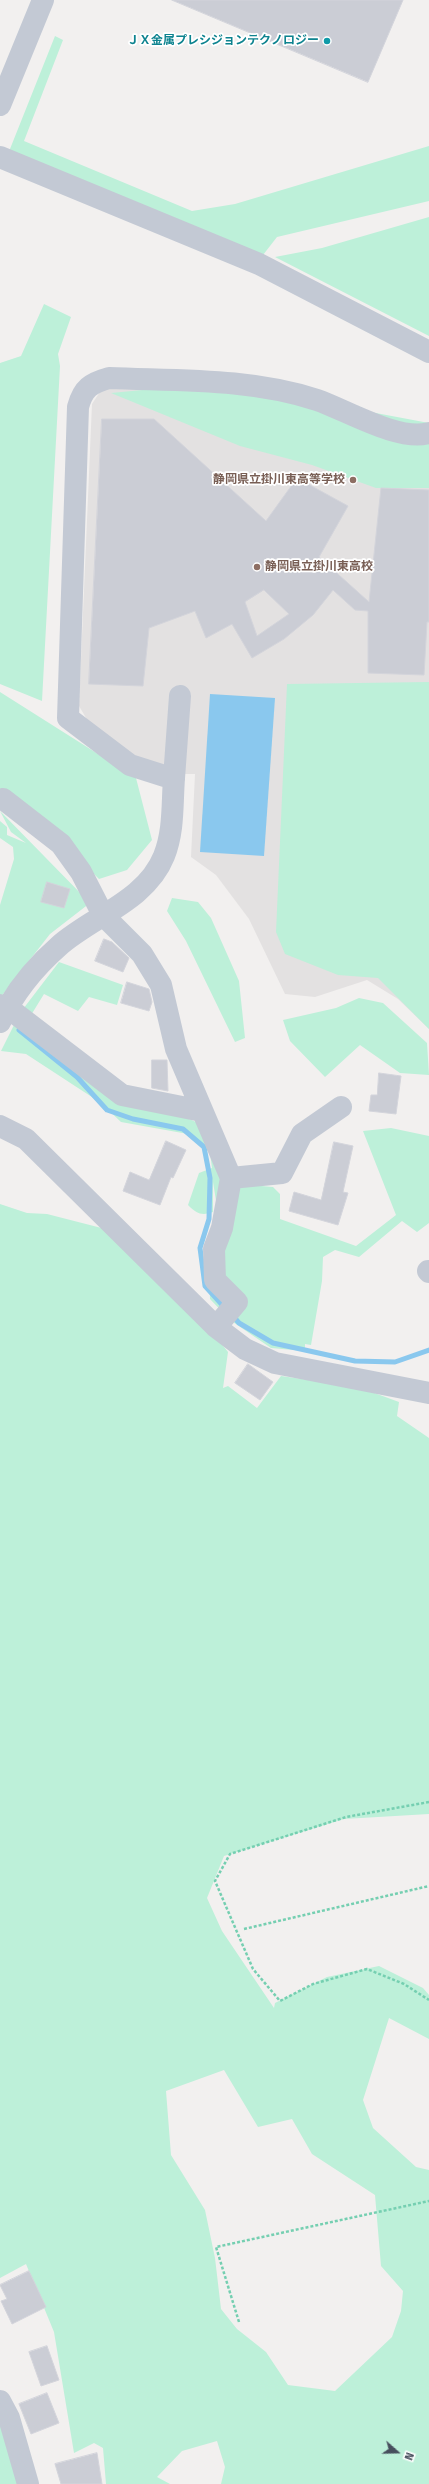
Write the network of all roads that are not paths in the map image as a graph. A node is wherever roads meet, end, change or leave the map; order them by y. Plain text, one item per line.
1 (43, 0) edge
2 (0, 105) edge
3 (0, 157) edge
4 (429, 352) edge
5 (429, 433) edge
6 (180, 696) dead end
7 (174, 779) junction
8 (3, 799) dead end
9 (103, 915) junction
10 (2, 1011) edge
11 (341, 1107) dead end
12 (202, 1111) junction
13 (0, 1126) edge
14 (231, 1178) junction
15 (216, 1327) junction
16 (429, 1393) edge
17 (0, 2401) edge
18 (28, 2484) edge

1 - 2 street
3 - 4 street
5 - 7 street
6 - 7 street
7 - 9 street
8 - 9 street
9 - 10 street
9 - 12 street
10 - 12 street
11 - 14 street
12 - 14 street
13 - 15 street
14 - 15 street
15 - 16 street
17 - 18 street

